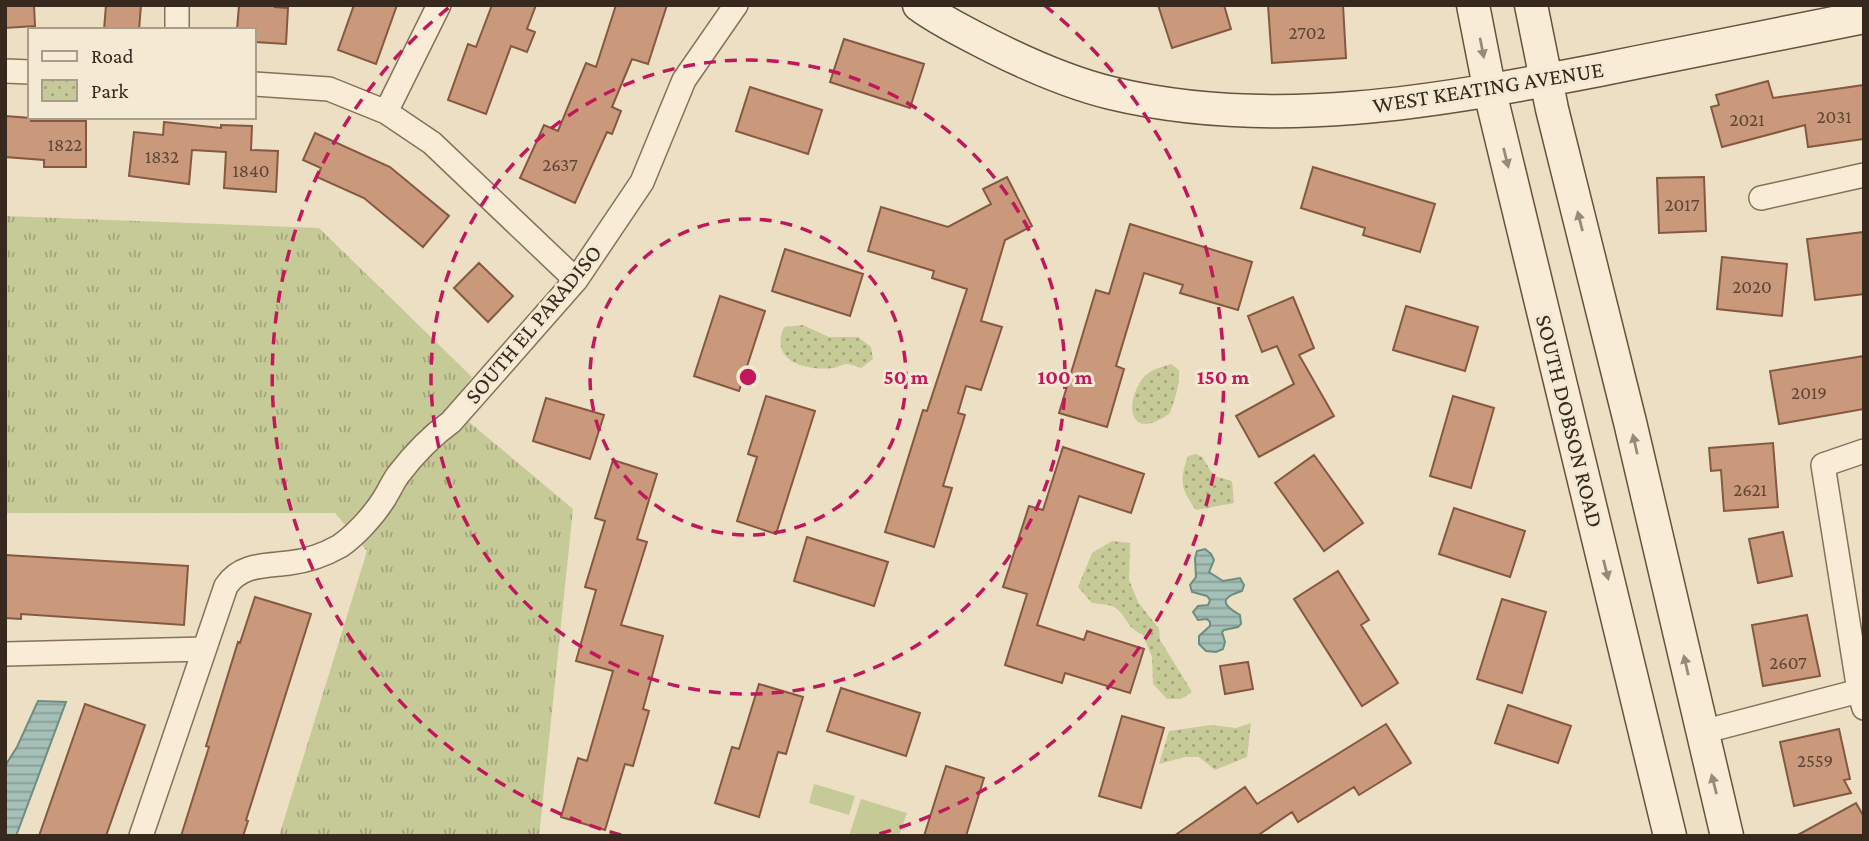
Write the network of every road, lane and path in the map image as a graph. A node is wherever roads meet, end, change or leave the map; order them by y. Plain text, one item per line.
1 (177, 5) edge
2 (439, 5) edge
3 (736, 5) edge
4 (1473, 5) edge
5 (1531, 5) edge
6 (927, 7) edge
7 (1864, 17) edge
8 (177, 28) edge
9 (5, 71) edge
10 (28, 72) edge
11 (1546, 80) junction
12 (256, 84) edge
13 (1490, 92) junction
14 (386, 112) junction
15 (1864, 175) edge
16 (1761, 198) dead end
17 (576, 280) junction
18 (1864, 451) edge
19 (204, 649) junction
20 (5, 654) edge
21 (1861, 699) edge
22 (1702, 732) junction
23 (141, 836) edge
24 (1670, 836) edge
25 (1727, 836) edge

1 - 8 street
2 - 14 street
3 - 17 street, SOUTH EL PARADISO
4 -> 13 main road, SOUTH DOBSON ROAD
5 - 11 main road
6 - 13 main road, WEST KEATING AVENUE
7 - 11 main road, WEST KEATING AVENUE
9 - 10 street
11 - 13 main road, WEST KEATING AVENUE
22 -> 11 main road
12 - 14 street
13 -> 24 main road, SOUTH DOBSON ROAD
14 - 17 street
15 - 16 street
17 - 19 street, SOUTH EL PARADISO
18 - 21 street
19 - 20 street
19 - 23 street, SOUTH EL PARADISO
21 - 22 street
25 -> 22 main road

